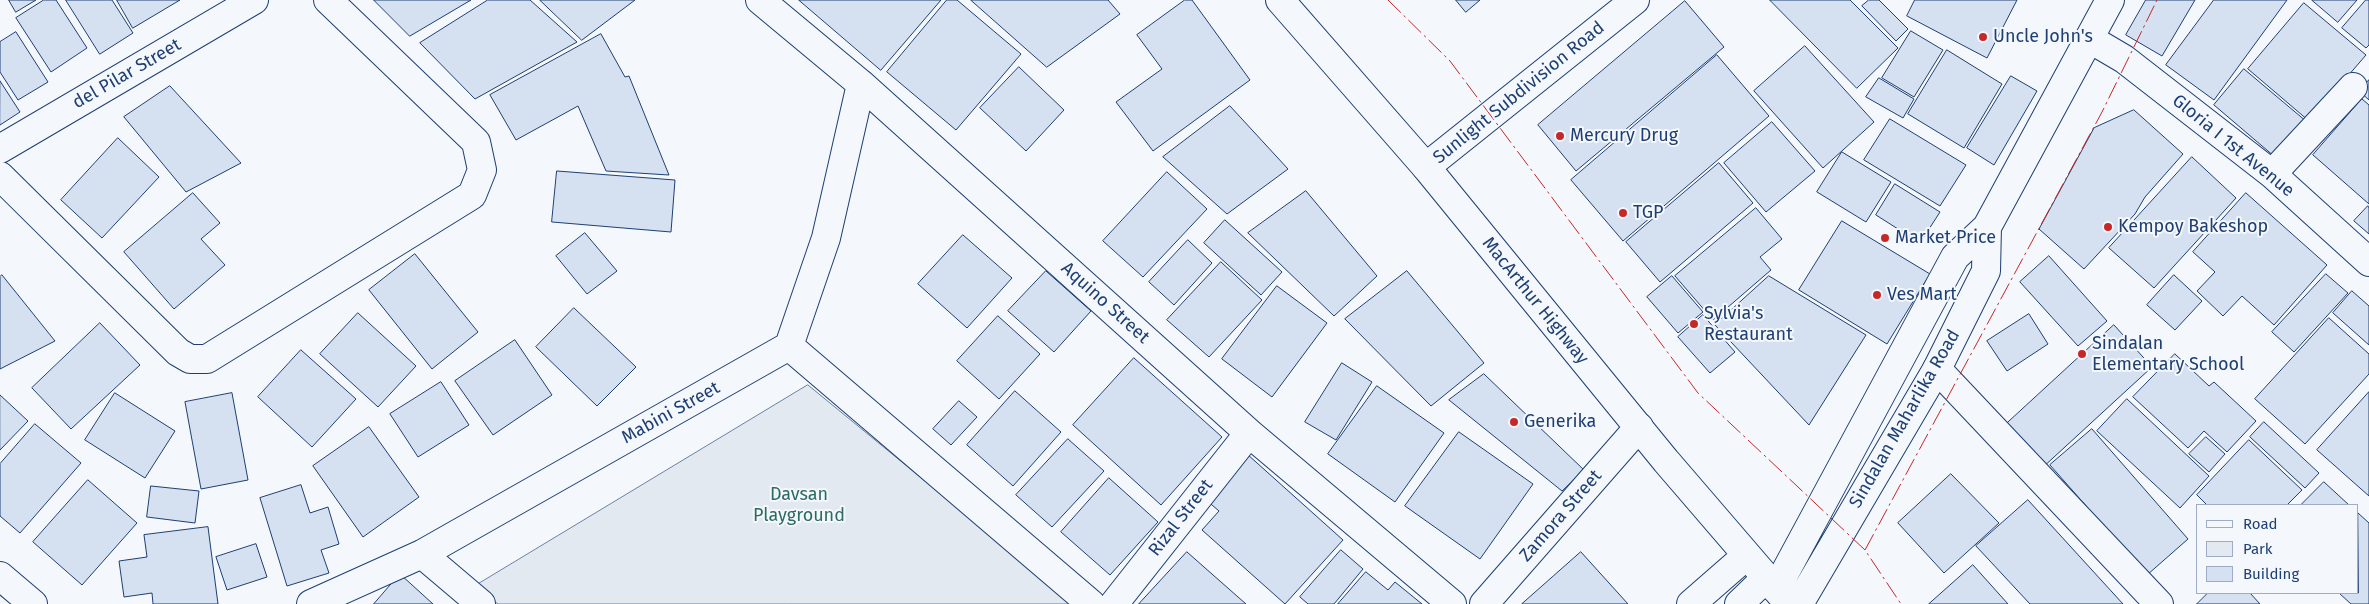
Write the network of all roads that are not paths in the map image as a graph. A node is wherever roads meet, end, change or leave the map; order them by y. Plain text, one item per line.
1 (254, 0) edge
2 (328, 0) edge
3 (760, 0) edge
4 (1280, 0) edge
5 (1635, 0) edge
6 (2110, 0) edge
7 (2090, 39) junction
8 (861, 84) junction
9 (2353, 87) dead end
10 (0, 149) edge
11 (1426, 167) junction
12 (2272, 174) junction
13 (0, 176) edge
14 (1986, 227) junction
15 (2369, 262) edge
16 (789, 346) junction
17 (1937, 369) junction
18 (1639, 427) junction
19 (1248, 433) junction
20 (422, 554) junction
21 (1746, 556) junction
22 (0, 576) edge
23 (1777, 590) edge
24 (33, 604) edge
25 (311, 604) edge
26 (481, 604) edge
27 (1091, 604) edge
28 (1114, 604) edge
29 (1452, 604) edge
30 (1484, 604) edge
31 (1691, 604) edge
32 (1739, 604) edge
33 (1799, 604) edge
34 (2159, 604) edge

1 - 10 main road, del Pilar Street
2 - 13 main road
3 - 8 main road, Aquino Street
4 - 11 main road, MacArthur Highway
5 - 11 main road, Sunlight Subdivision Road
6 - 7 main road, Sindalan Maharlika Road
7 - 12 main road, Gloria I 1st Avenue
7 - 14 main road, Sindalan Maharlika Road
8 - 16 main road
8 - 19 main road, Aquino Street
9 - 12 main road
11 - 18 main road, MacArthur Highway
12 - 15 main road, Gloria I 1st Avenue
14 - 17 main road, Sindalan Maharlika Road
14 - 23 main road, Sindalan Maharlika Road
16 - 20 main road, Mabini Street
16 - 27 main road
17 - 33 main road, Sindalan Maharlika Road
17 - 34 main road
18 - 21 main road, MacArthur Highway
18 - 30 main road, Zamora Street
19 - 28 main road, Rizal Street
19 - 29 main road, Aquino Street
20 - 25 main road, Mabini Street
20 - 26 main road
21 - 23 main road, MacArthur Highway
21 - 31 main road
22 - 24 main road
23 - 32 main road, Sindalan Maharlika Road

